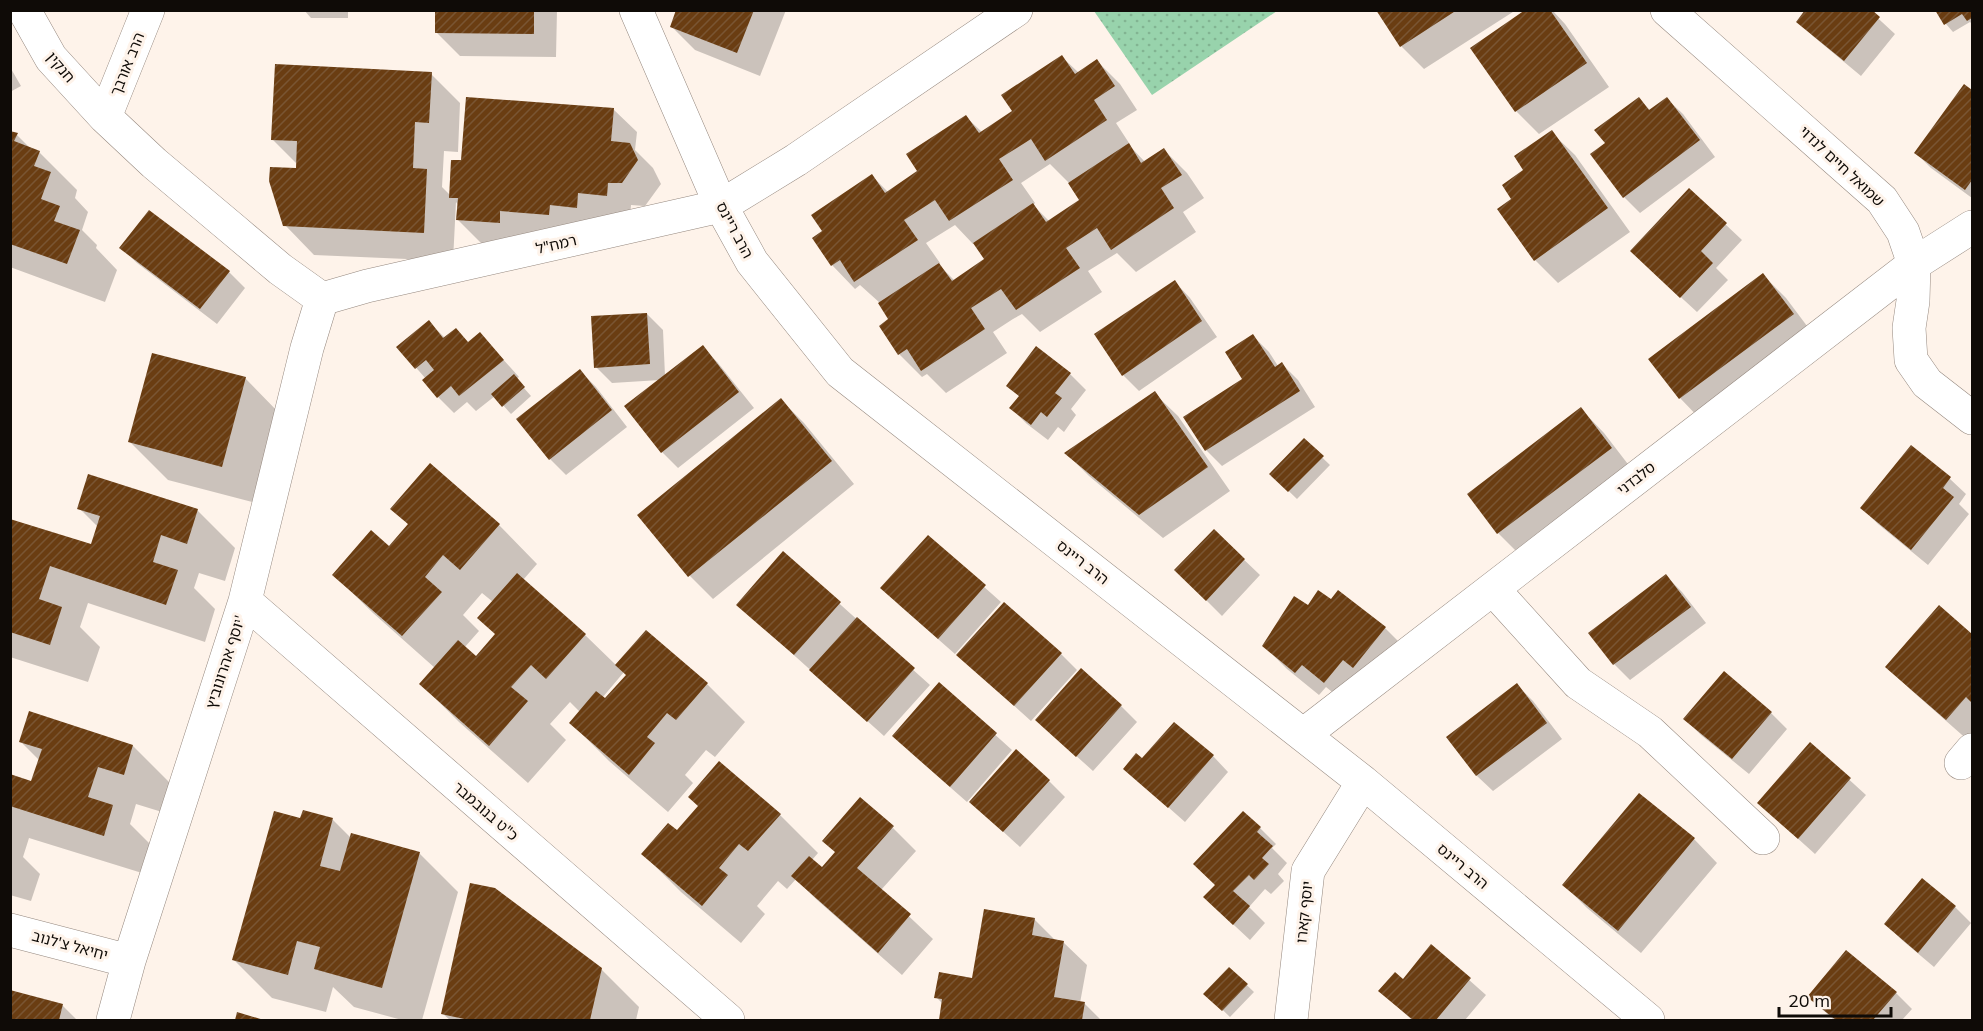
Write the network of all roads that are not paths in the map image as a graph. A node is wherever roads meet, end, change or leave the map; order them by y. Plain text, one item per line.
1 (24, 10) edge
2 (148, 10) edge
3 (636, 10) edge
4 (1016, 10) edge
5 (1667, 10) edge
6 (105, 117) junction
7 (721, 206) junction
8 (1972, 227) edge
9 (1914, 264) junction
10 (322, 299) junction
11 (1972, 418) edge
12 (1493, 589) junction
13 (245, 601) junction
14 (1303, 735) junction
15 (1364, 782) junction
16 (1763, 838) dead end
17 (10, 930) edge
18 (129, 961) junction
19 (113, 1020) edge
20 (728, 1020) edge
21 (1291, 1020) edge
22 (1648, 1020) edge

1 - 6 street, חנקין
2 - 6 street, הרב אורבך
3 - 7 street, הרב ריינס
4 - 7 street, רמח"ל
5 - 9 street, שמואל חיים לנדוי
6 - 10 street
7 - 10 street, רמח"ל
7 - 14 street, הרב ריינס
8 - 9 street, סלבדני
9 - 11 street, שמואל חיים לנדוי
9 - 12 street, סלבדני
10 - 13 street, יוסף אהרונוביץ'
12 - 14 street, סלבדני
12 - 16 street
13 - 18 street, יוסף אהרונוביץ'
13 - 20 street, כ"ט בנובמבר
14 - 15 street, הרב ריינס
15 - 21 street, יוסף קארו
15 - 22 street, הרב ריינס
17 - 18 street, יחיאל צ'לנוב
18 - 19 street, יוסף אהרונוביץ'

